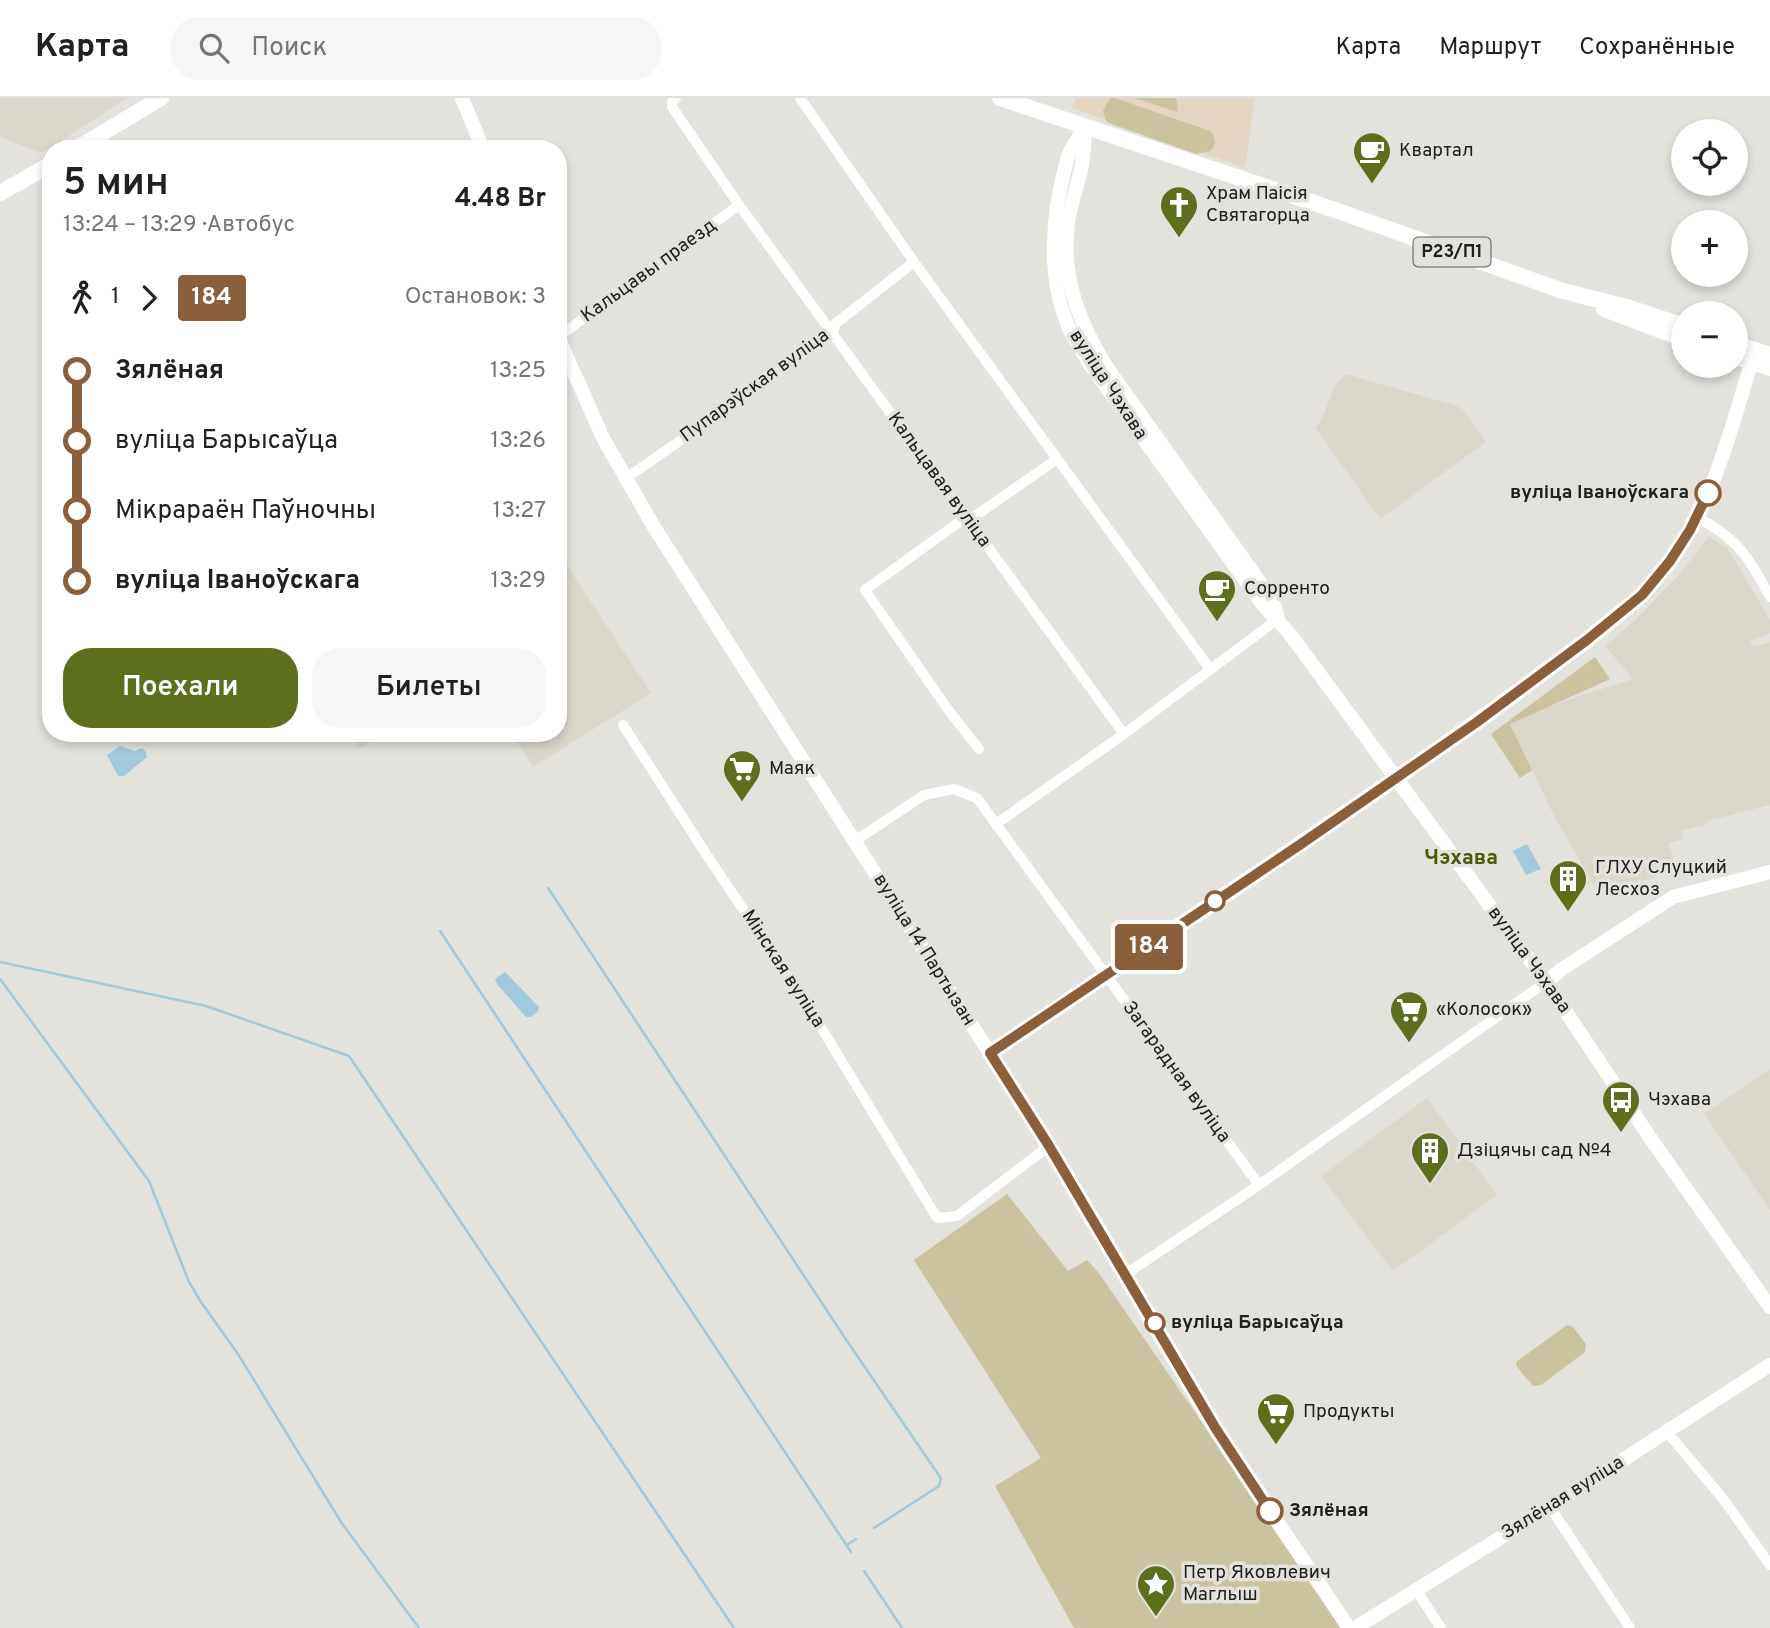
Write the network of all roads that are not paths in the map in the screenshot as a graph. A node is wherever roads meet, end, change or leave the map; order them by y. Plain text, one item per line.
1 (161, 98) edge
2 (462, 98) edge
3 (676, 98) edge
4 (800, 98) edge
5 (1000, 98) edge
6 (1086, 127) junction
7 (91, 140) edge
8 (479, 140) edge
9 (42, 169) edge
10 (0, 193) edge
11 (739, 205) junction
12 (914, 262) junction
13 (1563, 291) junction
14 (1671, 322) edge
15 (567, 330) edge
16 (833, 334) junction
17 (1671, 335) edge
18 (1753, 356) edge
19 (567, 358) edge
20 (1770, 368) edge
21 (1057, 459) junction
22 (625, 478) junction
23 (1697, 517) junction
24 (967, 519) junction
25 (1770, 597) edge
26 (1278, 619) junction
27 (1210, 669) junction
28 (623, 725) dead end
29 (1124, 734) junction
30 (979, 748) dead end
31 (1396, 777) junction
32 (996, 824) junction
33 (855, 841) junction
34 (1770, 872) edge
35 (1105, 976) junction
36 (1546, 982) junction
37 (990, 1053) junction
38 (1049, 1146) junction
39 (1259, 1185) junction
40 (1126, 1274) junction
41 (1770, 1307) edge
42 (1770, 1365) edge
43 (1667, 1432) junction
44 (1550, 1507) junction
45 (1770, 1565) edge
46 (1416, 1590) junction
47 (1349, 1628) edge
48 (1355, 1628) edge
49 (1441, 1628) edge
50 (1630, 1628) edge

1 - 7 main road
2 - 8 main road
3 - 11 street, Кальцавая вуліца
4 - 12 street
5 - 6 main road, Р23/П1
6 - 13 main road, Р23/П1
6 - 26 main road, вуліца Чэхава
9 - 10 main road
11 - 15 street, Кальцавы праезд
11 - 16 street, Кальцавая вуліца
12 - 16 street, Пупарэўская вуліца
12 - 21 street
13 - 14 main road, Р23/П1
13 - 17 main road, Р23/П1
16 - 22 street, Пупарэўская вуліца
16 - 24 street, Кальцавая вуліца
18 - 20 main road
18 - 23 main road
19 - 22 main road, вуліца 14 Партызан
21 - 24 street
21 - 27 street
22 - 33 main road, вуліца 14 Партызан
23 - 25 street
23 - 31 main road
24 - 29 street, Кальцавая вуліца
24 - 30 street
26 - 27 street
26 - 31 main road, вуліца Чэхава
27 - 29 street
28 - 38 street, Мінская вуліца
29 - 32 street
31 - 35 main road
31 - 36 main road, вуліца Чэхава
32 - 33 street, Загарадная вуліца
32 - 35 street, Загарадная вуліца
33 - 37 main road, вуліца 14 Партызан
34 - 36 main road
35 - 37 main road
35 - 39 street, Загарадная вуліца
36 - 39 street
36 - 41 main road, вуліца Чэхава
37 - 38 main road, вуліца 14 Партызан
38 - 40 main road, вуліца 14 Партызан
39 - 40 street
40 - 47 main road, вуліца 14 Партызан
42 - 43 main road, Зялёная вуліца
43 - 44 main road, Зялёная вуліца
43 - 45 street
44 - 46 main road, Зялёная вуліца
44 - 50 street
46 - 48 main road, Зялёная вуліца
46 - 49 street

